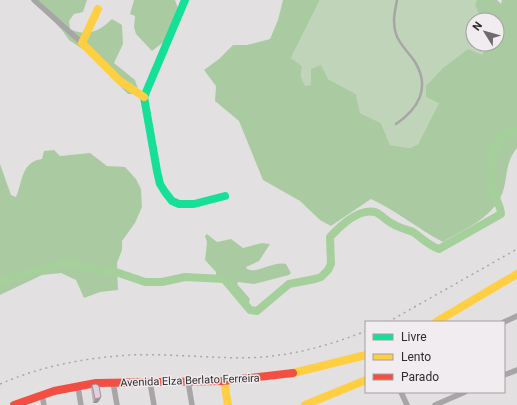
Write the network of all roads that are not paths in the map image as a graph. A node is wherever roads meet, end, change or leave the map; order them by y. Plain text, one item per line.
1 (34, 0) edge
2 (185, 0) edge
3 (397, 0) edge
4 (98, 9) dead end
5 (82, 43) junction
6 (144, 97) junction
7 (396, 124) dead end
8 (225, 196) dead end
9 (517, 274) edge
10 (517, 316) edge
11 (438, 321) edge
12 (505, 322) edge
13 (365, 355) edge
14 (517, 370) edge
15 (505, 376) edge
16 (365, 380) edge
17 (224, 381) junction
18 (113, 382) junction
19 (150, 382) junction
20 (188, 382) junction
21 (78, 386) junction
22 (402, 393) edge
23 (463, 393) edge
24 (42, 395) junction
25 (14, 405) edge
26 (44, 405) edge
27 (81, 405) edge
28 (117, 405) edge
29 (154, 405) edge
30 (192, 405) edge
31 (228, 405) edge
32 (305, 405) edge
33 (407, 405) edge
34 (435, 405) edge

1 - 5 street
2 - 6 street
3 - 7 lane
4 - 5 street
5 - 6 street
6 - 8 street
9 - 11 street
10 - 12 street
13 - 17 street, Avenida Elza Berlato Ferreira
14 - 15 street
16 - 32 street
17 - 20 street, Avenida Elza Berlato Ferreira
17 - 31 street
18 - 19 street, Avenida Elza Berlato Ferreira
18 - 21 street, Avenida Elza Berlato Ferreira
18 - 28 street
19 - 20 street, Avenida Elza Berlato Ferreira
19 - 29 street
20 - 30 street
21 - 24 street, Avenida Elza Berlato Ferreira
21 - 27 street
22 - 33 street
23 - 34 street
24 - 25 street, Avenida Elza Berlato Ferreira
24 - 26 street

